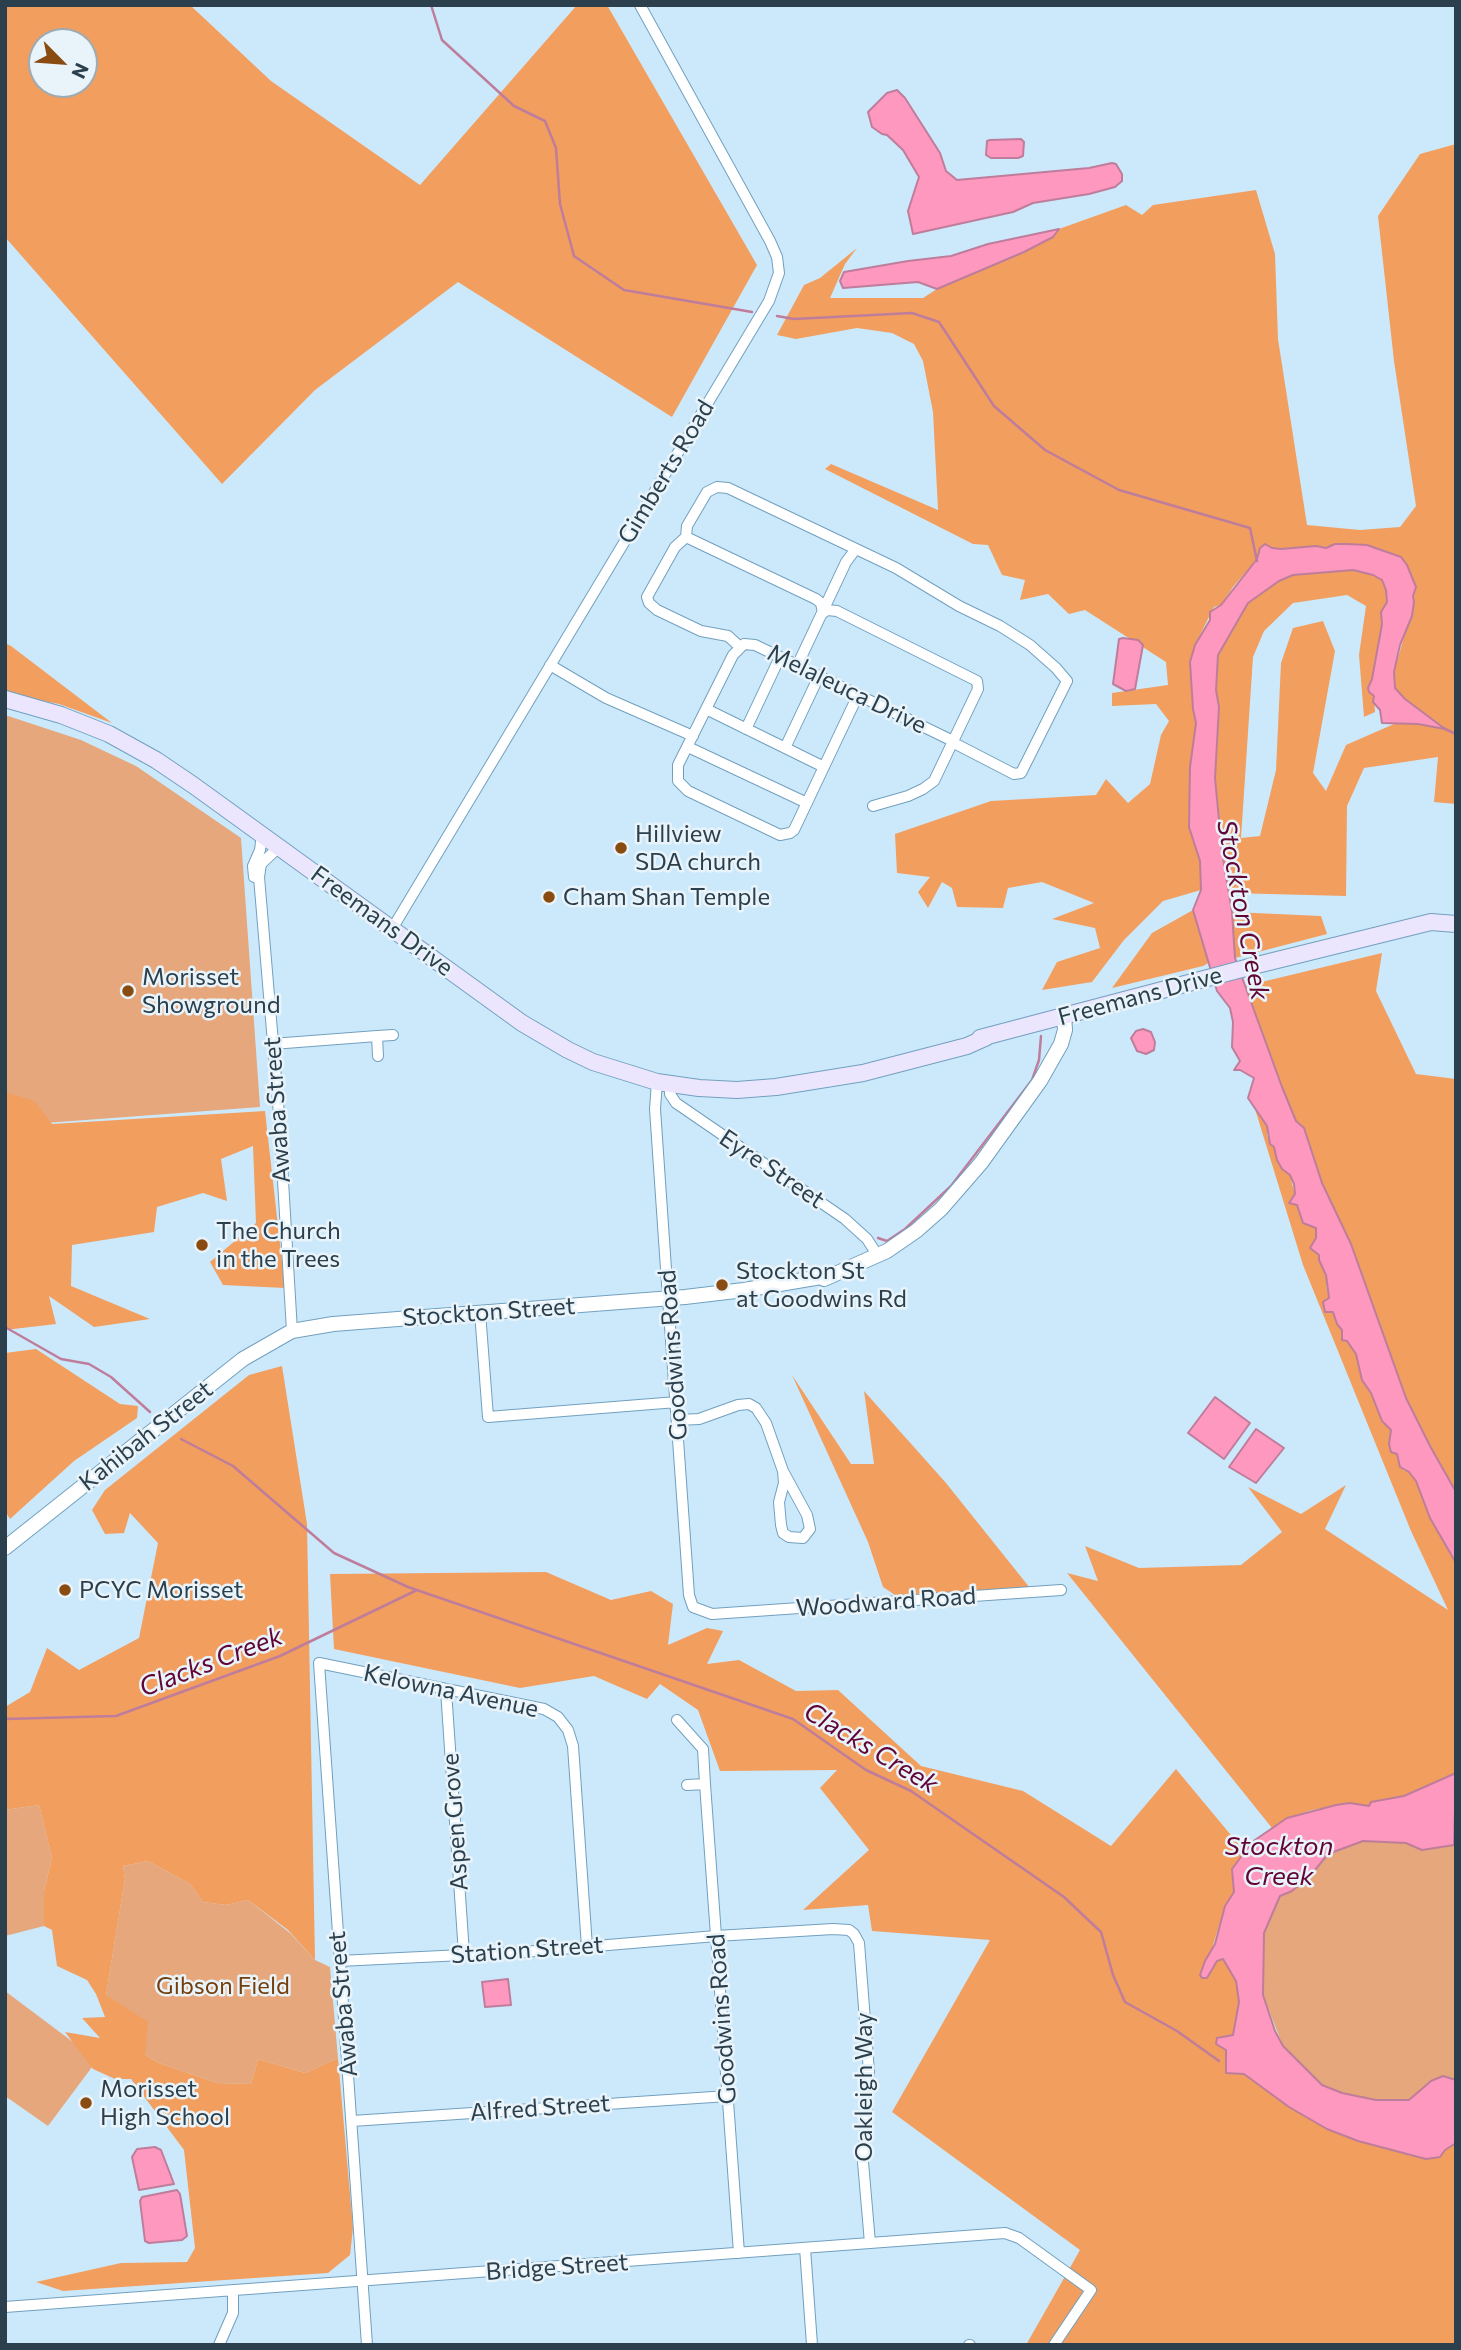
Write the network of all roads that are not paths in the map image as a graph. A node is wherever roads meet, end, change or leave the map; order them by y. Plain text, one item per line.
1 (640, 5) edge
2 (686, 537) junction
3 (855, 550) junction
4 (823, 613) junction
5 (740, 647) junction
6 (780, 657) junction
7 (550, 665) junction
8 (797, 666) junction
9 (819, 676) junction
10 (858, 695) junction
11 (5, 699) edge
12 (706, 709) junction
13 (746, 729) junction
14 (690, 741) junction
15 (952, 742) junction
16 (785, 748) junction
17 (824, 767) junction
18 (807, 803) junction
19 (873, 806) dead end
20 (262, 834) junction
21 (279, 847) junction
22 (259, 889) junction
23 (1456, 924) edge
24 (392, 929) junction
25 (1064, 1016) junction
26 (393, 1035) dead end
27 (377, 1036) junction
28 (272, 1044) junction
29 (378, 1056) dead end
30 (663, 1083) junction
31 (878, 1255) junction
32 (668, 1298) junction
33 (480, 1312) junction
34 (292, 1331) junction
35 (677, 1402) junction
36 (678, 1420) junction
37 (783, 1471) junction
38 (5, 1548) edge
39 (1061, 1590) dead end
40 (712, 1614) joint
41 (318, 1663) joint
42 (446, 1690) junction
43 (677, 1720) dead end
44 (705, 1784) junction
45 (687, 1785) dead end
46 (854, 1934) joint
47 (716, 1936) junction
48 (587, 1947) junction
49 (464, 1954) junction
50 (338, 1961) junction
51 (729, 2096) junction
52 (352, 2121) junction
53 (870, 2242) junction
54 (805, 2248) junction
55 (739, 2253) junction
56 (363, 2281) junction
57 (233, 2290) junction
58 (5, 2307) edge
59 (219, 2345) edge
60 (367, 2345) edge
61 (812, 2345) edge
62 (1054, 2345) edge

1 - 7 street, Gimberts Road
2 - 3 street
2 - 4 street
2 - 5 street, Melaleuca Drive
3 - 4 street
3 - 15 street, Melaleuca Drive
4 - 8 street
4 - 15 street
5 - 6 street, Melaleuca Drive
5 - 12 street
6 - 8 street, Melaleuca Drive
6 - 13 street
7 - 14 street
7 - 24 street, Gimberts Road
8 - 9 street, Melaleuca Drive
9 - 10 street, Melaleuca Drive
9 - 16 street
10 - 15 street, Melaleuca Drive
10 - 17 street
11 - 20 main road, Freemans Drive
12 - 13 street
12 - 14 street
13 - 16 street
14 - 18 street
14 - 18 street
15 - 19 street
16 - 17 street
17 - 18 street
20 - 21 main road, Freemans Drive
20 - 22 street, Awaba Street
21 - 22 street, Awaba Street
21 - 24 main road, Freemans Drive
22 - 28 street, Awaba Street
23 - 25 main road, Freemans Drive
24 - 30 main road, Freemans Drive
25 - 30 main road, Freemans Drive
25 - 31 street, Stockton Street
26 - 27 street
27 - 28 street
27 - 29 street
28 - 34 street, Awaba Street
30 - 31 street, Eyre Street
30 - 32 street, Goodwins Road
31 - 32 street, Stockton Street
32 - 33 street, Stockton Street
32 - 35 street, Goodwins Road
33 - 34 street, Stockton Street
33 - 35 street
34 - 38 street, Kahibah Street
35 - 36 street, Goodwins Road
36 - 37 street
36 - 40 street, Goodwins Road
37 - 37 street
39 - 40 street, Woodward Road
41 - 42 street, Kelowna Avenue
41 - 50 street, Awaba Street
42 - 48 street, Kelowna Avenue
42 - 49 street, Aspen Grove
43 - 44 street, Goodwins Road
44 - 45 street
44 - 47 street, Goodwins Road
46 - 47 street, Station Street
46 - 53 street, Oakleigh Way
47 - 48 street, Station Street
47 - 51 street, Goodwins Road
48 - 49 street, Station Street
49 - 50 street, Station Street
50 - 52 street, Awaba Street
51 - 52 street, Alfred Street
51 - 55 street, Goodwins Road
52 - 56 street, Awaba Street
53 - 54 street, Bridge Street
53 - 62 street, Bridge Street
54 - 55 street, Bridge Street
54 - 61 street
55 - 56 street, Bridge Street
56 - 57 street, Bridge Street
56 - 60 street, Awaba Street
57 - 58 street, Bridge Street
57 - 59 street

